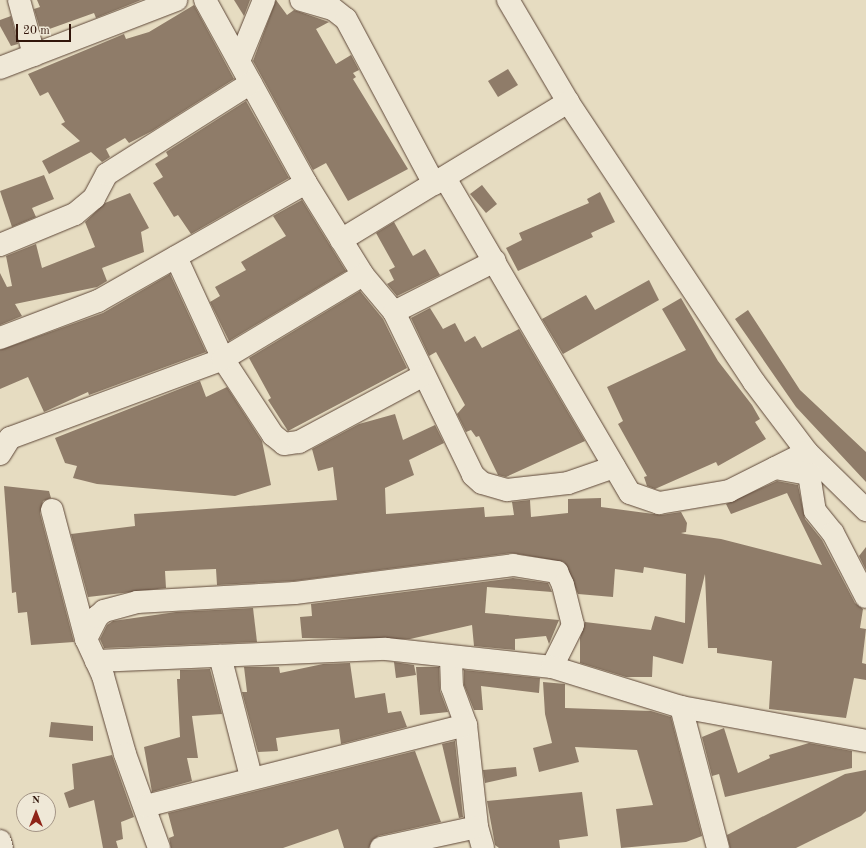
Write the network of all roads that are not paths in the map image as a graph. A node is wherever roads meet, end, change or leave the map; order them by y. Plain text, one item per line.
1 (19, 0) edge
2 (205, 0) edge
3 (264, 0) edge
4 (301, 0) edge
5 (508, 0) edge
6 (170, 1) edge
7 (34, 55) junction
8 (239, 62) junction
9 (0, 68) edge
10 (251, 83) junction
11 (568, 102) junction
12 (439, 181) junction
13 (306, 183) junction
14 (341, 240) junction
15 (0, 246) edge
16 (176, 257) junction
17 (495, 261) junction
18 (363, 275) junction
19 (394, 312) junction
20 (0, 338) edge
21 (223, 359) junction
22 (422, 376) junction
23 (807, 452) junction
24 (0, 454) edge
25 (614, 467) junction
26 (776, 468) junction
27 (52, 510) dead end
28 (866, 510) edge
29 (866, 597) edge
30 (86, 639) junction
31 (220, 656) junction
32 (451, 659) junction
33 (96, 661) junction
34 (552, 668) junction
35 (681, 707) junction
36 (466, 725) junction
37 (866, 741) edge
38 (251, 777) junction
39 (146, 806) junction
40 (477, 827) junction
41 (0, 841) edge
42 (2, 848) edge
43 (159, 848) edge
44 (381, 848) edge
45 (483, 848) edge
46 (718, 848) edge

1 - 7 street
2 - 8 street
3 - 8 street
4 - 12 street
5 - 11 street
6 - 7 street
7 - 9 street
8 - 10 street
10 - 13 street
10 - 15 street
11 - 12 street
11 - 23 street
12 - 14 street
12 - 17 street
13 - 14 street
13 - 16 street
14 - 18 street
16 - 20 street
16 - 21 street
17 - 19 street
17 - 25 street
18 - 19 street
18 - 21 street
19 - 22 street
21 - 22 street
21 - 24 street
22 - 25 street
23 - 26 street
23 - 28 street
25 - 26 street
26 - 29 street
27 - 30 street
30 - 33 street
30 - 34 street
31 - 32 street
31 - 33 street
31 - 38 street
32 - 34 street
32 - 36 street
33 - 39 street
34 - 35 street
35 - 37 street
35 - 46 street
36 - 38 street
36 - 40 street
38 - 39 street
39 - 43 street
40 - 44 street
40 - 45 street
41 - 42 street

